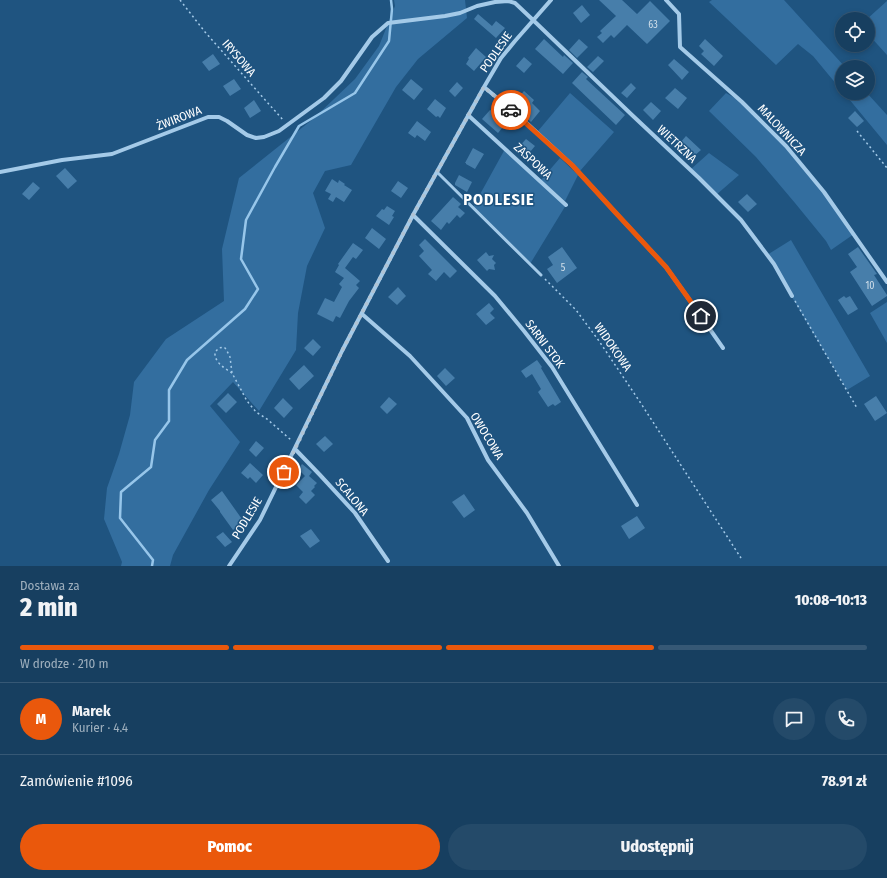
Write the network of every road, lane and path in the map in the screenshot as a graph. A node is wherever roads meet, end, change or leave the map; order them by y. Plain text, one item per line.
1 (180, 0) edge
2 (551, 0) edge
3 (666, 0) edge
4 (533, 20) junction
5 (388, 23) joint
6 (484, 87) junction
7 (468, 115) junction
8 (287, 125) junction
9 (857, 131) dead end
10 (887, 168) edge
11 (0, 172) edge
12 (437, 172) junction
13 (566, 205) dead end
14 (413, 215) junction
15 (541, 275) joint
16 (887, 282) edge
17 (792, 296) joint
18 (362, 314) junction
19 (723, 348) dead end
20 (232, 373) junction
21 (858, 408) dead end
22 (296, 447) junction
23 (637, 504) dead end
24 (741, 558) dead end
25 (388, 562) dead end
26 (231, 565) edge
27 (559, 566) edge

1 - 8 path, IRYSOWA
2 - 4 street, PODLESIE
3 - 16 street, MALOWNICZA
4 - 5 street, WIETRZNA
4 - 6 street, PODLESIE
4 - 17 street, WIETRZNA
5 - 8 street, ŻWIROWA
6 - 7 street, PODLESIE
6 - 19 street
7 - 12 street, PODLESIE
7 - 13 street, ZASPOWA
8 - 11 street, ŻWIROWA
9 - 10 path
12 - 14 street, PODLESIE
12 - 15 lane
14 - 18 street, PODLESIE
14 - 23 street, SARNI STOK
15 - 24 path, WIDOKOWA
17 - 21 path
18 - 22 street, PODLESIE
18 - 27 street, OWOCOWA
20 - 20 path
20 - 22 path
22 - 25 street, SCALONA
22 - 26 street, PODLESIE

